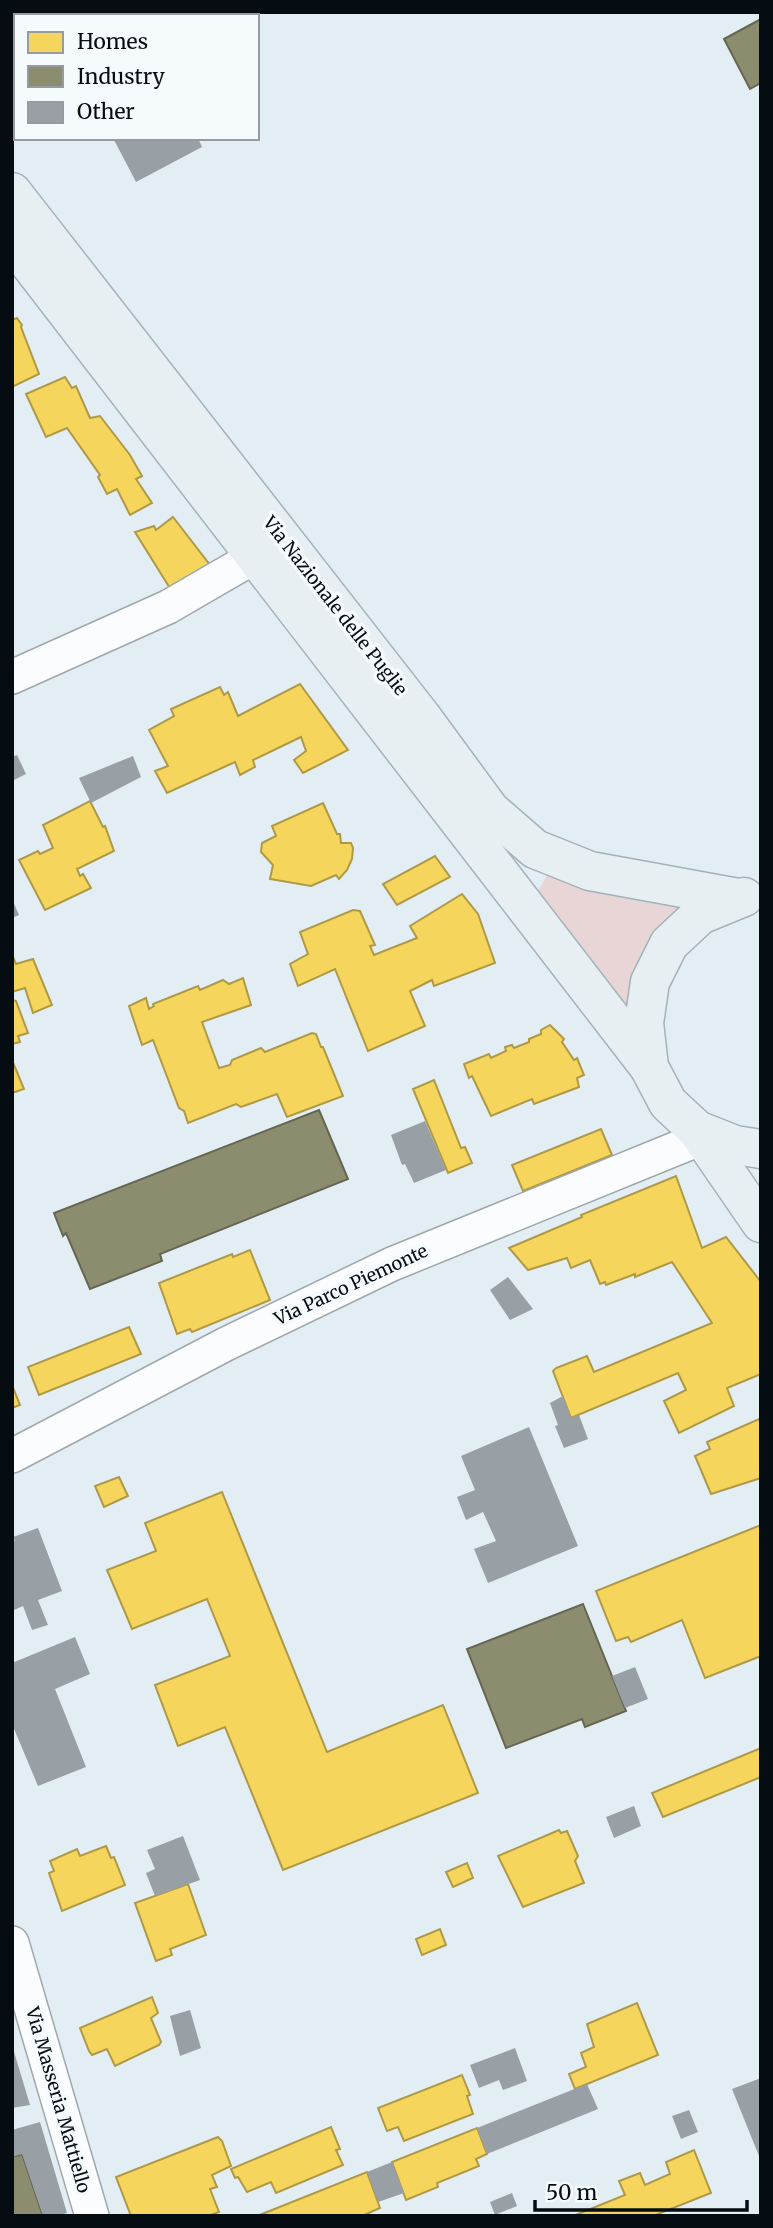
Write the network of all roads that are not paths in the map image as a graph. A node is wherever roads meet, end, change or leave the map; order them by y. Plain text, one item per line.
1 (12, 192) edge
2 (12, 241) edge
3 (256, 556) junction
4 (12, 677) edge
5 (749, 896) edge
6 (649, 1067) junction
7 (699, 1134) junction
8 (761, 1149) edge
9 (761, 1223) edge
10 (12, 1456) edge
11 (12, 1943) edge
12 (92, 2216) edge

1 - 5 main road, Via Nazionale delle Puglie
2 - 3 main road, Via Nazionale delle Puglie
3 - 4 street
3 - 6 main road, Via Nazionale delle Puglie
5 - 6 main road, Via Nazionale delle Puglie
6 - 7 main road, Via Nazionale delle Puglie
7 - 8 main road, Via Nazionale delle Puglie
7 - 9 main road, Via Nazionale delle Puglie
7 - 10 street, Via Parco Piemonte
11 - 12 street, Via Masseria Mattiello

